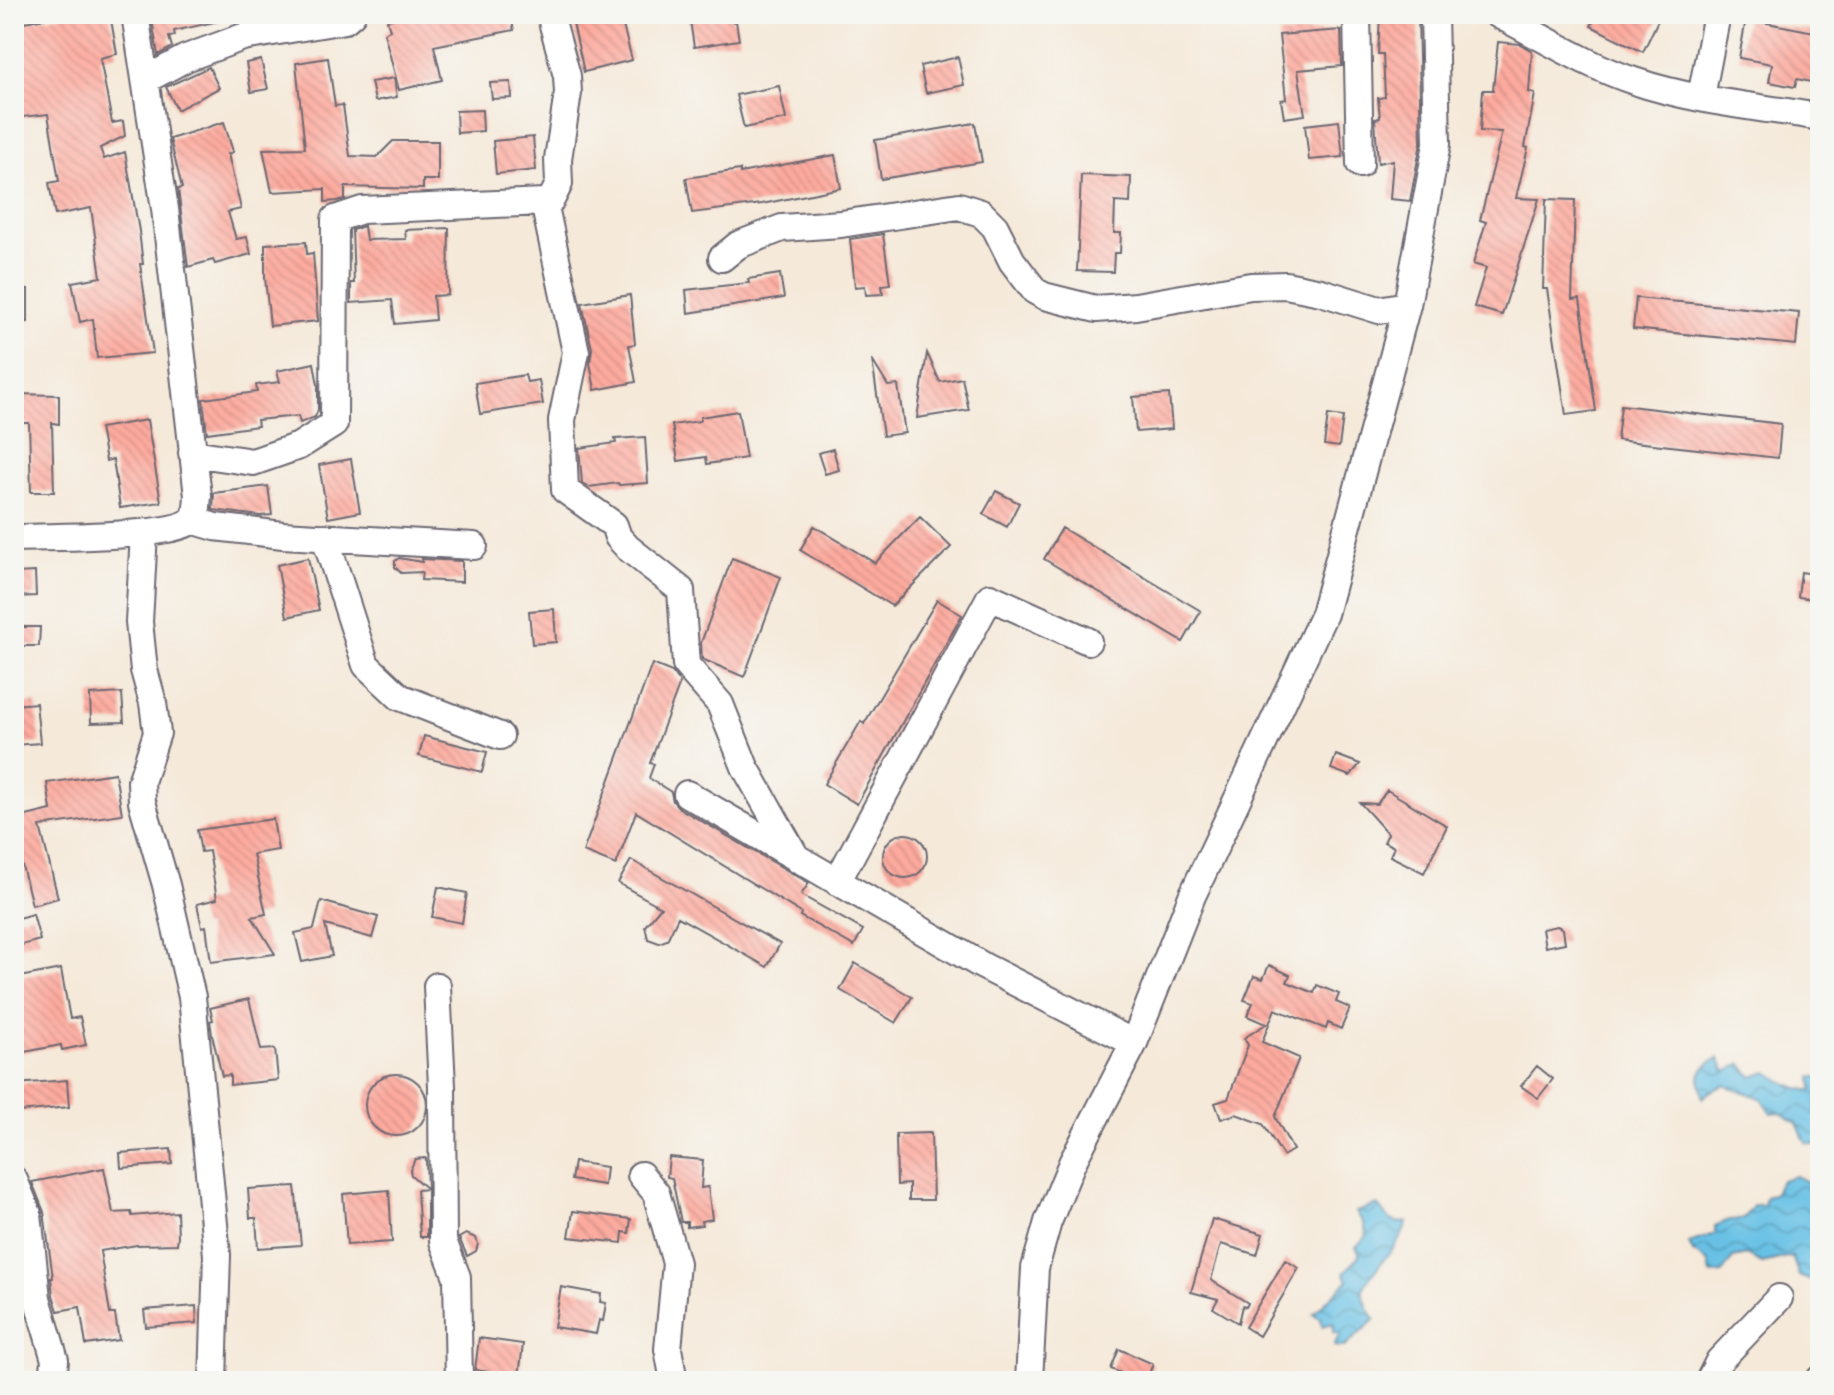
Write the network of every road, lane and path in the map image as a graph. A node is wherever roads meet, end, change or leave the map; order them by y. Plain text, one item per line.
1 (135, 14) edge
2 (352, 14) edge
3 (550, 14) edge
4 (1357, 14) edge
5 (1434, 14) edge
6 (1497, 14) edge
7 (1717, 14) edge
8 (147, 79) junction
9 (1701, 97) junction
10 (1820, 117) edge
11 (1360, 164) dead end
12 (544, 202) junction
13 (722, 258) dead end
14 (1407, 305) junction
15 (192, 453) junction
16 (192, 520) junction
17 (144, 533) junction
18 (325, 537) junction
19 (14, 538) edge
20 (474, 546) dead end
21 (1088, 641) dead end
22 (500, 736) dead end
23 (687, 794) dead end
24 (797, 859) junction
25 (837, 882) junction
26 (437, 986) dead end
27 (1134, 1043) junction
28 (641, 1175) dead end
29 (14, 1180) edge
30 (1779, 1298) dead end
31 (53, 1381) edge
32 (213, 1381) edge
33 (459, 1381) edge
34 (674, 1381) edge
35 (1029, 1381) edge
36 (1709, 1381) edge

1 - 8 street
2 - 8 street
3 - 12 street
4 - 11 street
5 - 14 street
6 - 9 street
7 - 9 street
8 - 15 street
9 - 10 street
12 - 15 street
12 - 24 street
13 - 14 street
14 - 27 street
15 - 16 street
16 - 17 street
16 - 18 street
17 - 19 street
17 - 32 street
18 - 20 street
18 - 22 street
21 - 25 street
23 - 24 street
24 - 25 street
25 - 27 street
26 - 33 street
27 - 35 street
28 - 34 street
29 - 31 street
30 - 36 street

